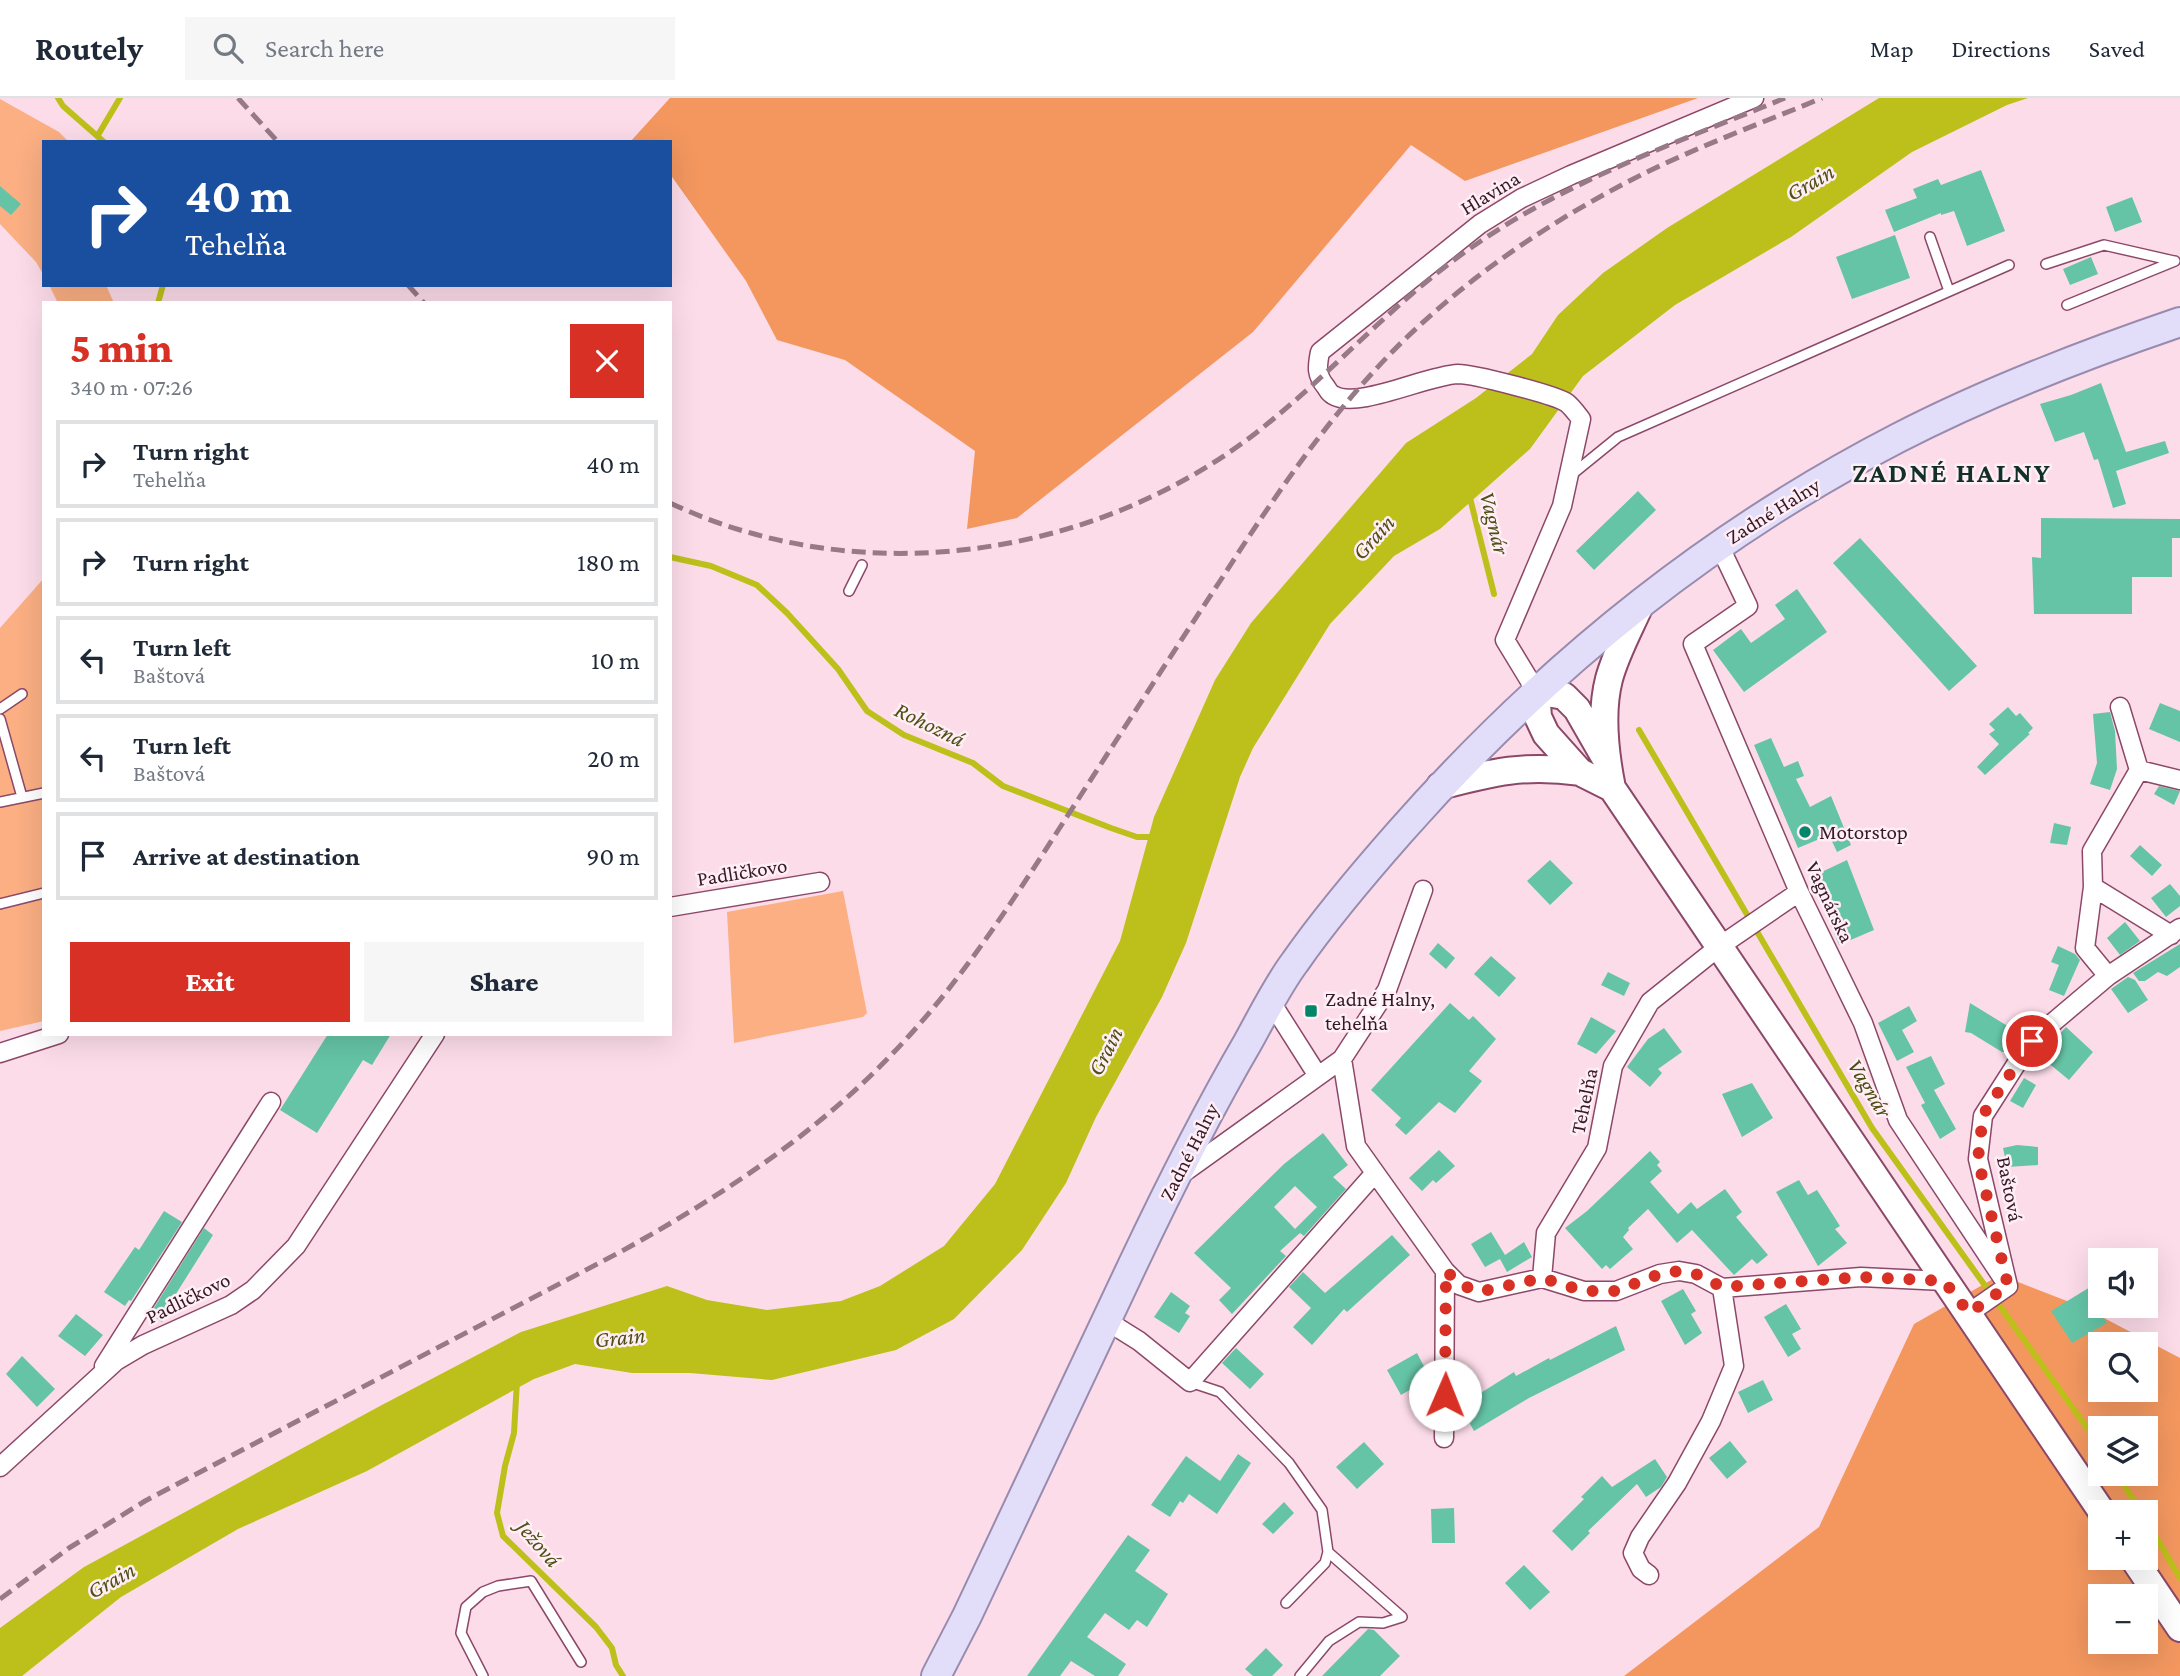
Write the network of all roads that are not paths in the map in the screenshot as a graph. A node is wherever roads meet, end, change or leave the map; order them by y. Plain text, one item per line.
1 (1754, 98) edge
2 (1930, 237) dead end
3 (2177, 260) edge
4 (2046, 264) dead end
5 (2009, 265) dead end
6 (1949, 291) junction
7 (2067, 305) dead end
8 (2180, 322) edge
9 (1568, 477) junction
10 (1719, 545) junction
11 (862, 565) dead end
12 (849, 592) dead end
13 (1641, 603) junction
14 (1536, 691) junction
15 (22, 694) dead end
16 (2120, 707) dead end
17 (0, 709) edge
18 (0, 719) edge
19 (1605, 758) junction
20 (2139, 770) junction
21 (1580, 772) junction
22 (2180, 780) edge
23 (1440, 786) junction
24 (1612, 788) junction
25 (42, 793) edge
26 (22, 797) junction
27 (0, 802) edge
28 (820, 882) dead end
29 (2093, 887) junction
30 (1423, 890) dead end
31 (1799, 892) junction
32 (42, 894) edge
33 (0, 904) edge
34 (672, 907) edge
35 (2175, 932) edge
36 (1739, 934) junction
37 (2108, 976) junction
38 (1271, 1002) junction
39 (53, 1036) edge
40 (434, 1036) edge
41 (0, 1053) edge
42 (1342, 1059) junction
43 (1318, 1076) junction
44 (271, 1102) dead end
45 (1375, 1173) junction
46 (1174, 1180) junction
47 (1446, 1271) junction
48 (1542, 1278) junction
49 (1944, 1281) junction
50 (1722, 1287) junction
51 (1989, 1299) junction
52 (1107, 1321) junction
53 (1190, 1382) junction
54 (93, 1384) junction
55 (1444, 1438) dead end
56 (0, 1467) edge
57 (2096, 1500) edge
58 (1328, 1552) junction
59 (2141, 1570) edge
60 (1649, 1575) dead end
61 (1286, 1603) dead end
62 (2180, 1628) edge
63 (581, 1661) dead end
64 (483, 1676) edge
65 (936, 1676) edge
66 (1300, 1676) edge

1 - 9 street, Hlavina
2 - 6 lane
3 - 4 lane
3 - 7 lane
5 - 6 lane
6 - 9 lane
8 - 10 main road, Zadné Halny
9 - 14 street
10 - 13 main road, Zadné Halny
10 - 31 street, Vagnárska
11 - 12 lane
13 - 14 main road, Zadné Halny
13 - 19 street
14 - 19 street
14 - 21 street
14 - 23 main road, Zadné Halny
15 - 17 lane
16 - 20 street
18 - 26 lane
19 - 24 street
20 - 22 street
20 - 29 street
21 - 23 street
21 - 24 street
23 - 38 main road, Zadné Halny
24 - 36 street
25 - 26 lane
26 - 27 lane
28 - 34 street, Padličkovo
29 - 35 street
29 - 37 street
30 - 42 street
31 - 36 street, Tehelňa
31 - 51 street, Vagnárska
32 - 33 lane
35 - 37 street, Baštová
36 - 48 street, Tehelňa
36 - 49 street
37 - 51 street, Baštová
38 - 43 street
38 - 46 main road, Zadné Halny
39 - 41 street
40 - 54 street, Padličkovo
42 - 43 street
42 - 45 street
43 - 46 street
44 - 54 street
45 - 47 street
45 - 53 street
46 - 52 main road, Zadné Halny
47 - 48 street
47 - 55 street
48 - 50 street
49 - 50 street
49 - 51 street
50 - 60 street
51 - 57 street
52 - 53 street
52 - 65 main road, Zadné Halny
53 - 58 lane
54 - 56 street, Padličkovo
58 - 61 lane
58 - 66 lane
59 - 62 street
63 - 64 lane

